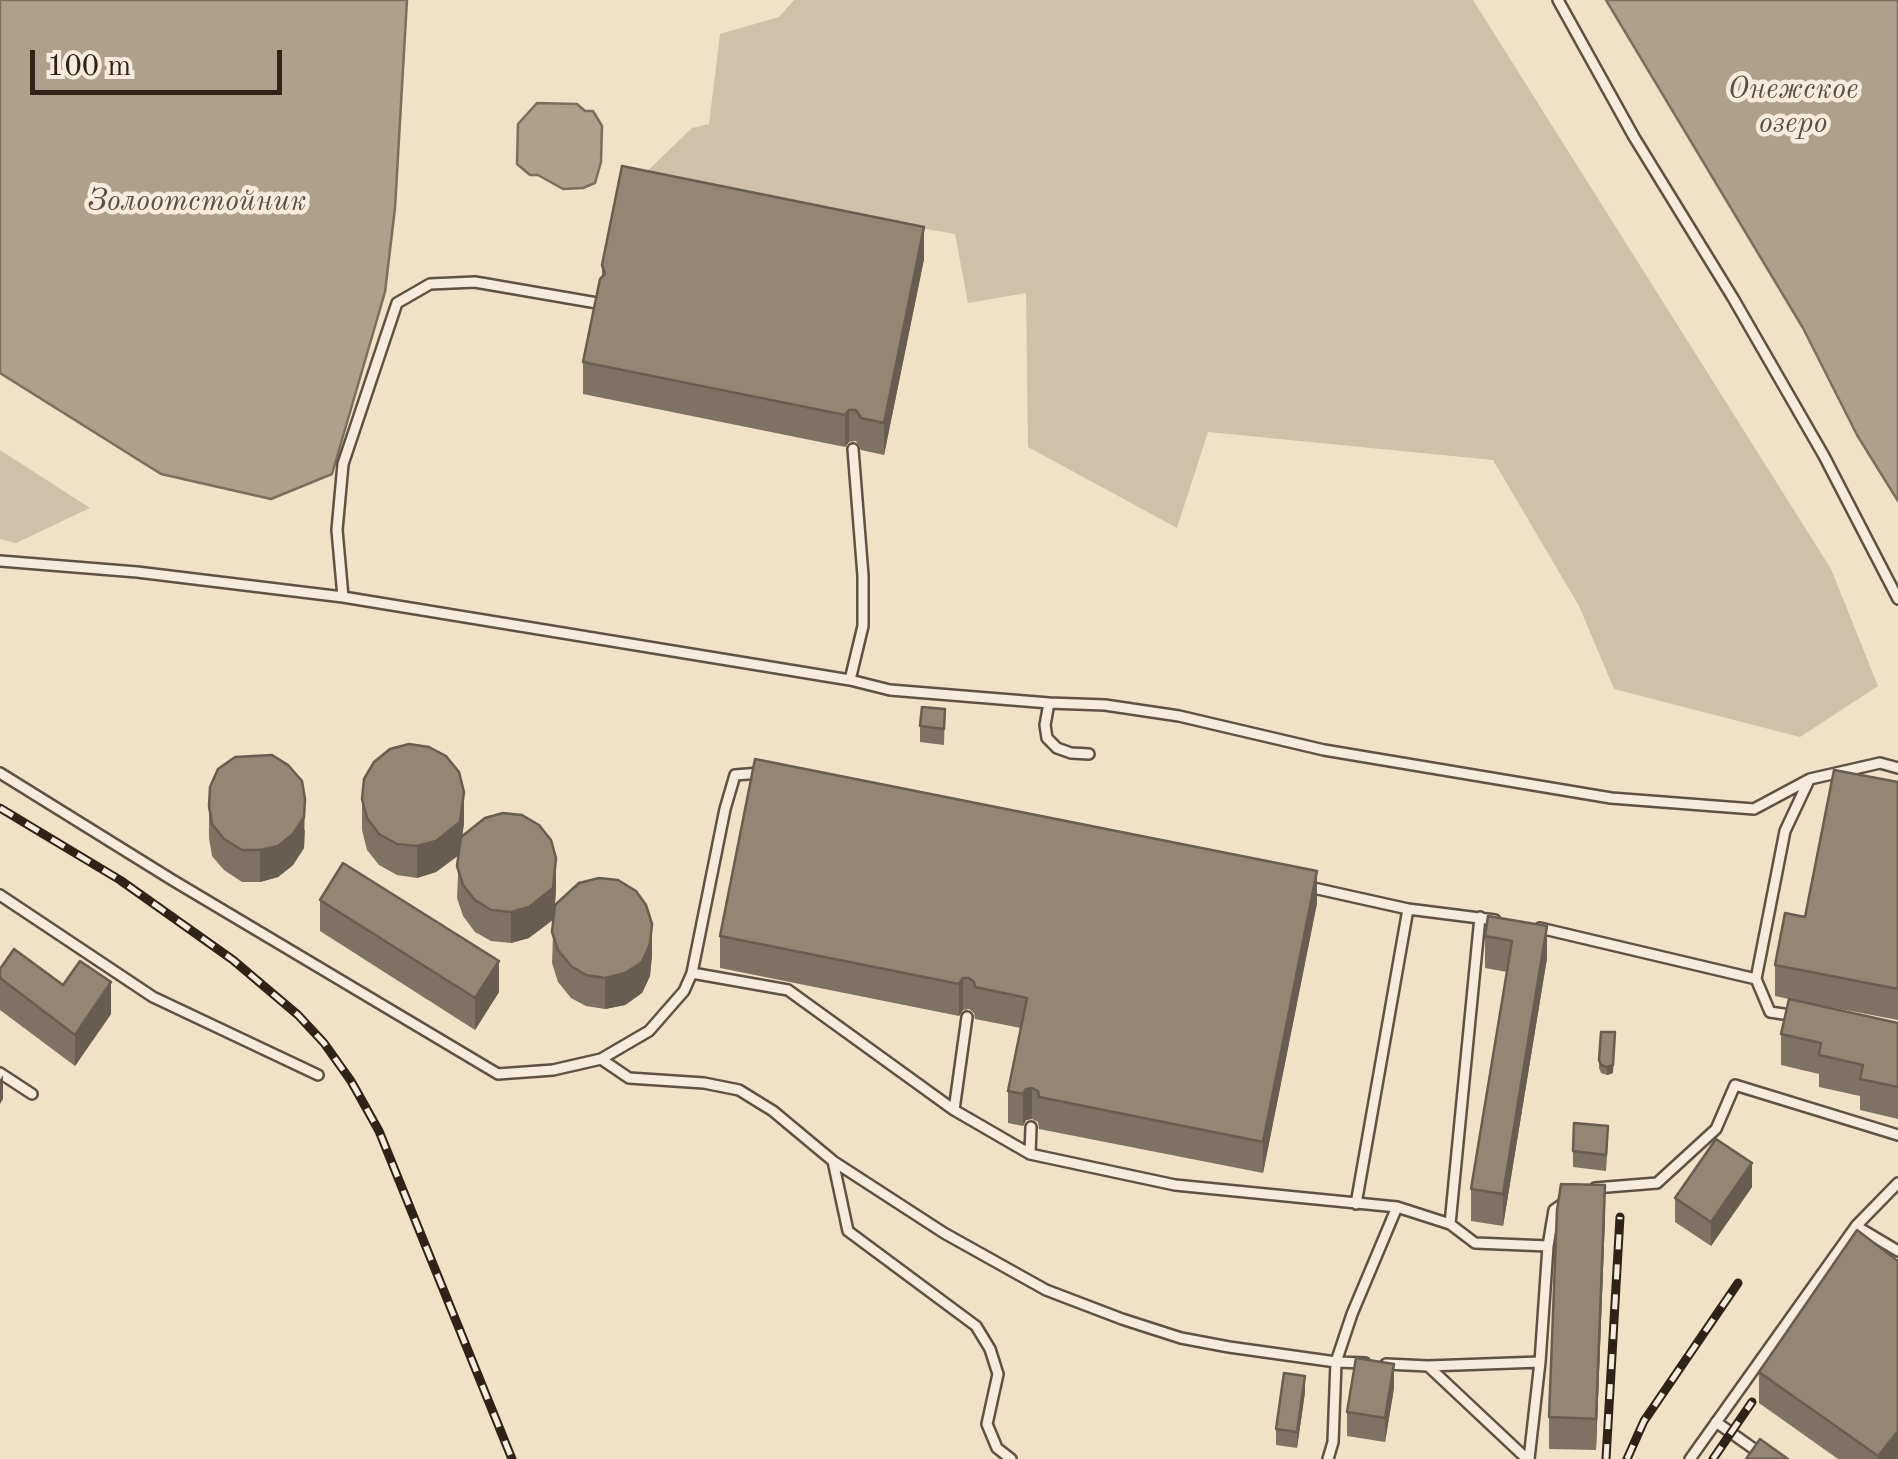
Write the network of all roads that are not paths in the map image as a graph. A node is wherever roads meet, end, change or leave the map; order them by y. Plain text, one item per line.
1 (1558, 0) edge
2 (597, 303) edge
3 (854, 449) dead end
4 (0, 561) edge
5 (343, 598) junction
6 (1898, 599) edge
7 (850, 680) junction
8 (1049, 703) junction
9 (1088, 754) dead end
10 (1898, 768) edge
11 (775, 772) edge
12 (0, 773) edge
13 (1810, 779) junction
14 (1292, 884) edge
15 (0, 894) edge
16 (1408, 909) junction
17 (1480, 917) junction
18 (1514, 923) edge
19 (1530, 926) edge
20 (692, 973) junction
21 (1756, 979) junction
22 (967, 1017) dead end
23 (1807, 1018) edge
24 (601, 1059) junction
25 (0, 1073) edge
26 (318, 1074) dead end
27 (32, 1094) dead end
28 (954, 1110) junction
29 (1030, 1127) dead end
30 (1898, 1135) edge
31 (1030, 1154) junction
32 (834, 1161) junction
33 (1898, 1183) edge
34 (1585, 1189) edge
35 (1570, 1200) edge
36 (1356, 1204) junction
37 (1397, 1206) junction
38 (1450, 1224) junction
39 (1856, 1226) junction
40 (1548, 1246) junction
41 (1898, 1252) edge
42 (1336, 1362) junction
43 (1540, 1362) junction
44 (1428, 1366) junction
45 (1716, 1422) junction
46 (1012, 1459) edge
47 (1328, 1459) edge
48 (1528, 1459) edge
49 (1690, 1459) edge
50 (1768, 1459) edge

1 - 6 lane
2 - 5 lane
3 - 7 lane
4 - 5 lane
5 - 7 lane
7 - 8 lane
8 - 9 lane
8 - 13 lane
10 - 13 lane
11 - 20 lane
12 - 24 lane
13 - 21 lane
14 - 16 lane
15 - 26 lane
16 - 17 lane
16 - 36 lane
17 - 18 lane
17 - 38 lane
19 - 21 lane
20 - 24 lane
20 - 28 lane
21 - 23 lane
22 - 28 lane
24 - 32 lane
25 - 27 lane
28 - 31 lane
29 - 31 lane
30 - 34 lane
31 - 36 lane
32 - 42 lane
32 - 46 lane
33 - 39 lane
35 - 40 lane
36 - 37 lane
37 - 38 lane
37 - 42 lane
38 - 40 lane
39 - 41 lane
39 - 45 lane
40 - 43 lane
42 - 44 lane
42 - 47 lane
43 - 44 lane
43 - 48 lane
44 - 48 lane
45 - 49 lane
45 - 50 lane

